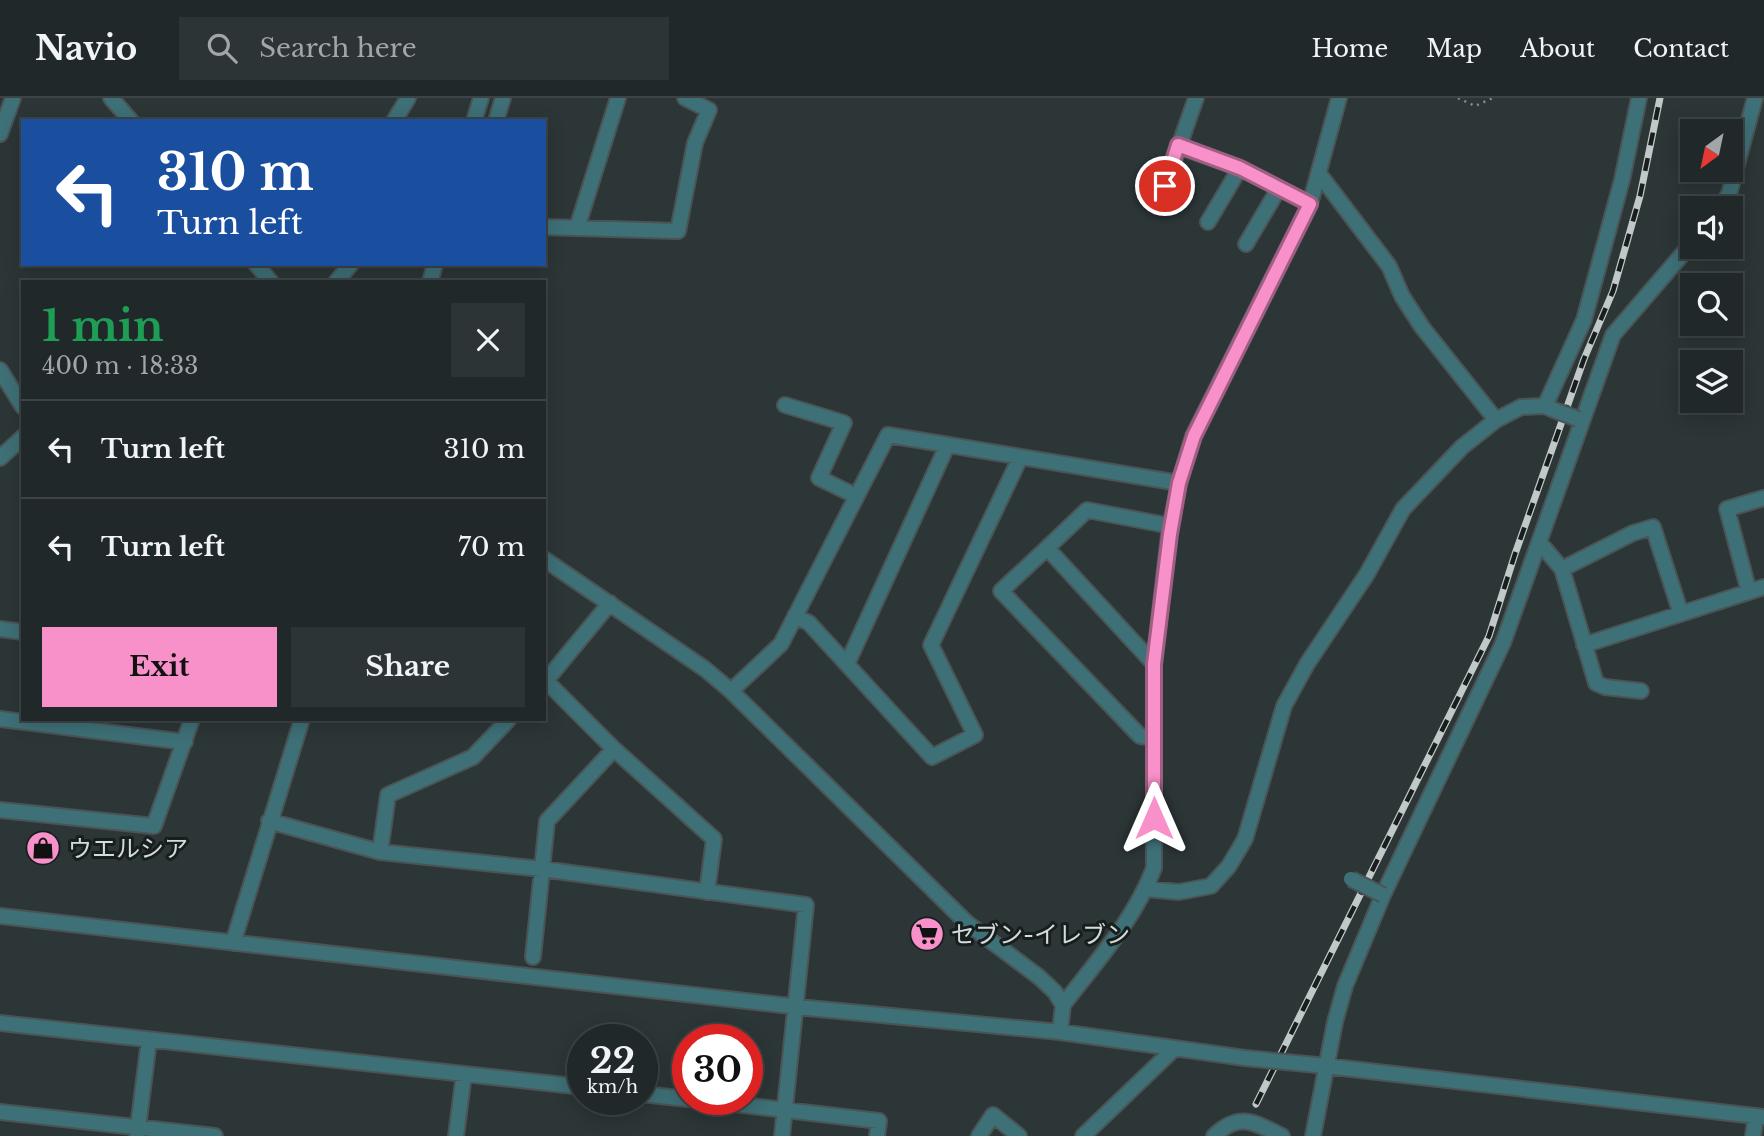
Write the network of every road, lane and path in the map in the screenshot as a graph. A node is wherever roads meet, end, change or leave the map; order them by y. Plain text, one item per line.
1 (13, 98) edge
2 (111, 98) edge
3 (408, 98) edge
4 (481, 98) edge
5 (503, 98) edge
6 (618, 98) edge
7 (685, 98) edge
8 (1196, 98) edge
9 (1339, 98) edge
10 (1458, 98) edge
11 (1493, 98) edge
12 (1639, 98) edge
13 (1755, 98) edge
14 (129, 119) edge
15 (395, 119) edge
16 (475, 119) edge
17 (497, 119) edge
18 (0, 134) edge
19 (1178, 145) junction
20 (1240, 168) junction
21 (1320, 175) junction
22 (1279, 188) junction
23 (1728, 196) edge
24 (1310, 204) junction
25 (1158, 206) dead end
26 (1208, 222) dead end
27 (546, 227) edge
28 (577, 228) junction
29 (1246, 244) dead end
30 (1680, 257) edge
31 (349, 266) edge
32 (338, 280) edge
33 (0, 370) edge
34 (21, 404) edge
35 (785, 405) dead end
36 (1549, 408) junction
37 (1581, 419) junction
38 (1496, 421) junction
39 (21, 439) edge
40 (947, 446) junction
41 (0, 458) edge
42 (1020, 458) junction
43 (1179, 483) junction
44 (856, 496) junction
45 (1764, 498) edge
46 (1171, 526) junction
47 (1540, 543) junction
48 (1047, 548) junction
49 (546, 560) edge
50 (1562, 569) junction
51 (1764, 587) edge
52 (1749, 592) junction
53 (610, 603) junction
54 (1681, 614) junction
55 (795, 616) junction
56 (0, 629) edge
57 (21, 632) edge
58 (1584, 645) junction
59 (847, 664) junction
60 (1154, 664) junction
61 (546, 681) edge
62 (546, 683) edge
63 (731, 691) junction
64 (1641, 691) dead end
65 (0, 719) edge
66 (191, 721) edge
67 (301, 721) edge
68 (507, 721) edge
69 (1154, 738) junction
70 (185, 742) junction
71 (614, 749) junction
72 (0, 810) edge
73 (269, 821) junction
74 (380, 852) junction
75 (542, 869) junction
76 (1351, 879) dead end
77 (1146, 889) junction
78 (707, 892) junction
79 (1383, 895) junction
80 (0, 916) edge
81 (233, 943) junction
82 (533, 957) dead end
83 (1063, 1004) junction
84 (795, 1006) junction
85 (0, 1023) edge
86 (1060, 1032) junction
87 (149, 1040) junction
88 (1175, 1048) junction
89 (1322, 1066) junction
90 (464, 1074) junction
91 (567, 1085) edge
92 (763, 1107) edge
93 (786, 1109) junction
94 (0, 1112) edge
95 (1760, 1117) edge
96 (137, 1131) edge
97 (215, 1136) edge
98 (456, 1136) edge
99 (782, 1136) edge
100 (877, 1136) edge
101 (979, 1136) edge
102 (1018, 1136) edge
103 (1083, 1136) edge
104 (1214, 1136) edge
105 (1282, 1136) edge
106 (1313, 1136) edge
107 (1753, 1136) edge

1 - 18 street
2 - 14 street
3 - 15 street
4 - 16 street
5 - 17 street
6 - 28 street
7 - 28 street
8 - 19 street
9 - 21 street
10 - 11 path
12 - 36 street
13 - 23 street
19 - 20 street
19 - 25 street
20 - 22 street
20 - 26 street
21 - 24 street
21 - 38 street
22 - 24 street
22 - 29 street
24 - 43 street
27 - 28 street
30 - 37 street
31 - 32 street
33 - 34 street
35 - 44 street
36 - 37 street, bridge
36 - 38 street
37 - 47 street
38 - 77 street
39 - 41 street
40 - 42 street
40 - 44 street
40 - 59 street
42 - 43 street
42 - 59 street
43 - 46 street
44 - 55 street
45 - 52 street
46 - 48 street
46 - 60 street
47 - 50 street
47 - 79 street
48 - 60 street
48 - 69 street
49 - 53 street
50 - 54 street
50 - 58 street
51 - 52 street
52 - 54 street
53 - 61 street
53 - 63 street
54 - 58 street
55 - 59 street
55 - 63 street
56 - 57 street
58 - 64 street
60 - 69 street
62 - 71 street
63 - 83 street
65 - 70 street
66 - 70 street
67 - 73 street
68 - 74 street
69 - 77 street
70 - 72 street
71 - 75 street
71 - 78 street
73 - 74 street
73 - 81 street
74 - 75 street
75 - 78 street
75 - 82 street
76 - 79 street, bridge
77 - 83 street
78 - 84 street
79 - 89 street
80 - 81 street
81 - 84 street
83 - 86 street
84 - 86 street
84 - 93 street
85 - 87 street
86 - 88 street
87 - 90 street
87 - 96 street
88 - 89 street, bridge
88 - 103 street
89 - 95 street
89 - 106 street
90 - 91 street
90 - 98 street
92 - 93 street
93 - 99 street
93 - 100 street
94 - 96 street
95 - 107 street
96 - 97 street
101 - 102 street
104 - 105 street

